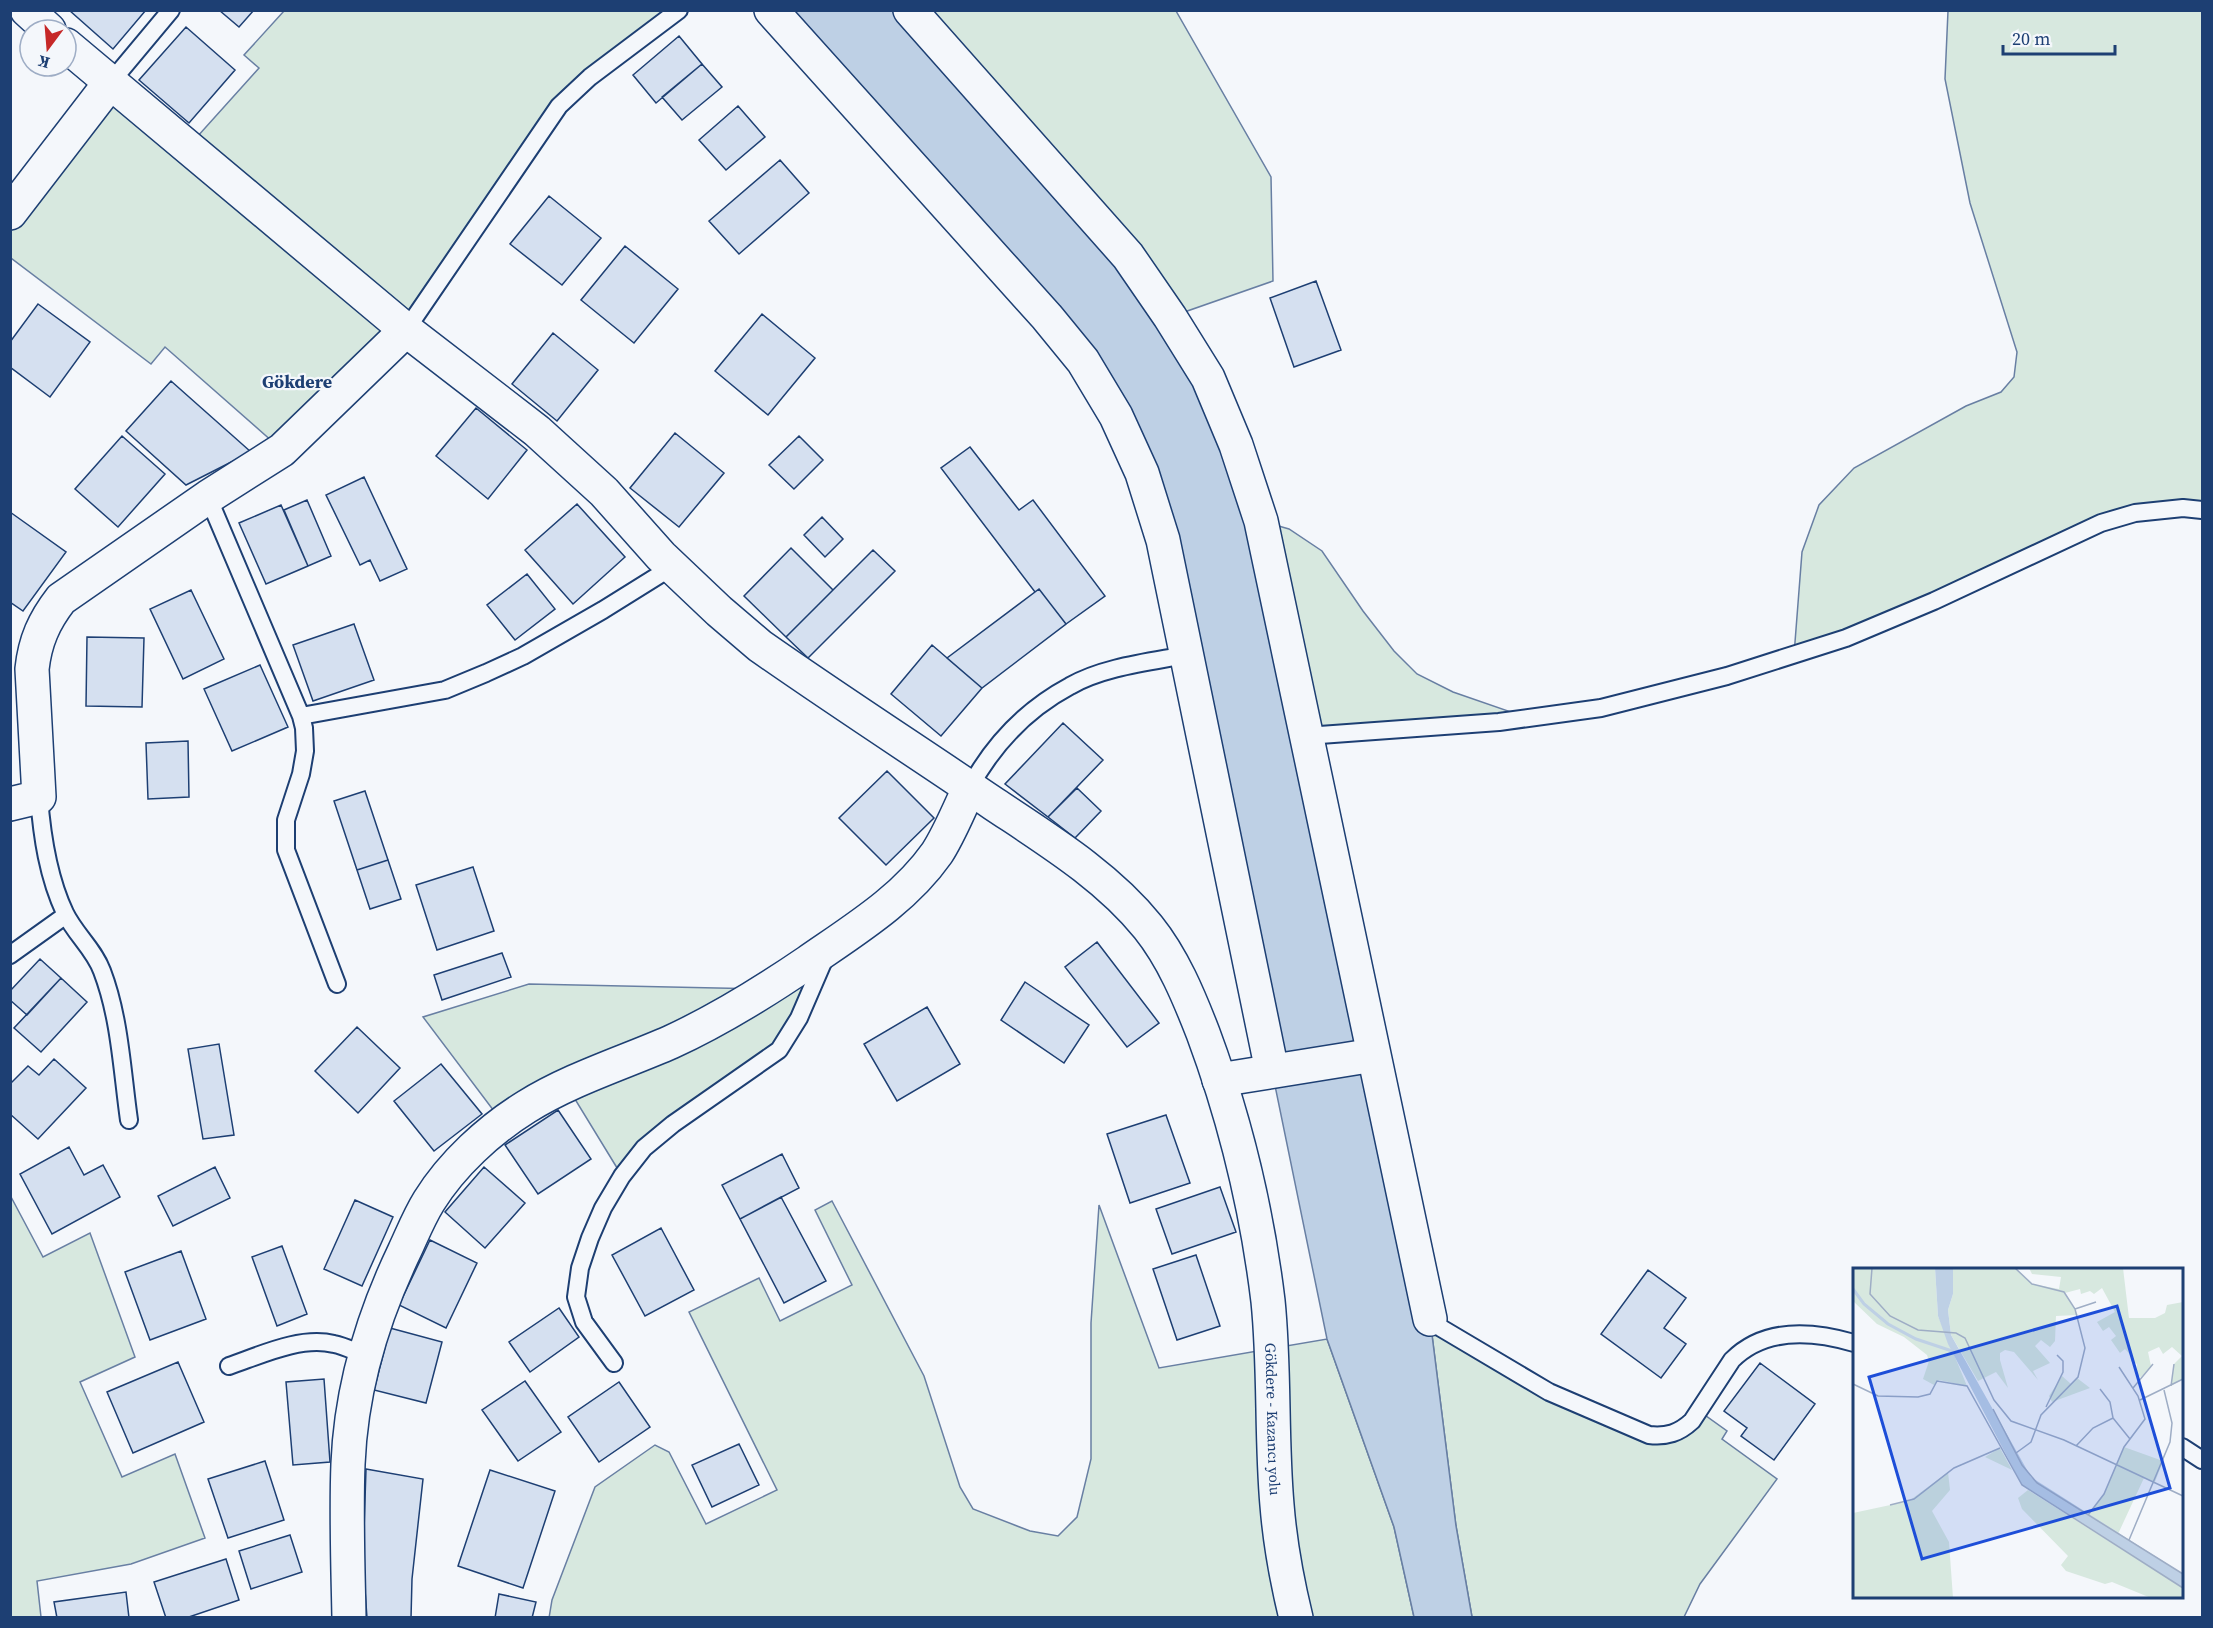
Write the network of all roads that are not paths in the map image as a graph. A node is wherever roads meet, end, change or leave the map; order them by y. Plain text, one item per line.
1 (171, 10) edge
2 (679, 10) edge
3 (771, 10) edge
4 (910, 10) edge
5 (78, 55) edge
6 (110, 83) junction
7 (10, 213) edge
8 (406, 330) junction
9 (208, 497) junction
10 (2202, 510) edge
11 (672, 567) junction
12 (1186, 655) junction
13 (301, 716) junction
14 (1306, 736) junction
15 (970, 787) junction
16 (25, 800) edge
17 (66, 915) junction
18 (830, 947) junction
19 (10, 955) edge
20 (337, 984) dead end
21 (1362, 1057) junction
22 (1283, 1070) junction
23 (1219, 1080) junction
24 (129, 1120) dead end
25 (1430, 1319) joint
26 (1853, 1343) edge
27 (365, 1354) junction
28 (614, 1363) dead end
29 (229, 1366) dead end
30 (2183, 1448) edge
31 (2202, 1460) edge
32 (349, 1617) edge
33 (1296, 1617) edge

1 - 6 lane
2 - 8 lane
3 - 12 street
4 - 14 street
5 - 6 street, Gökdere - Kazancı yolu
6 - 7 street
6 - 8 street, Gökdere - Kazancı yolu
8 - 9 street
8 - 11 street, Gökdere - Kazancı yolu
9 - 13 lane
9 - 16 street
10 - 14 lane
11 - 13 lane
11 - 15 street, Gökdere - Kazancı yolu
12 - 15 lane
12 - 22 street
13 - 20 lane
14 - 21 street
15 - 18 street
15 - 23 street, Gökdere - Kazancı yolu
16 - 17 lane
17 - 19 lane
17 - 24 lane
18 - 27 street
18 - 28 lane
21 - 22 street
21 - 25 street
22 - 23 street
23 - 33 street, Gökdere - Kazancı yolu
25 - 26 lane
27 - 29 lane
27 - 32 street
30 - 31 lane

